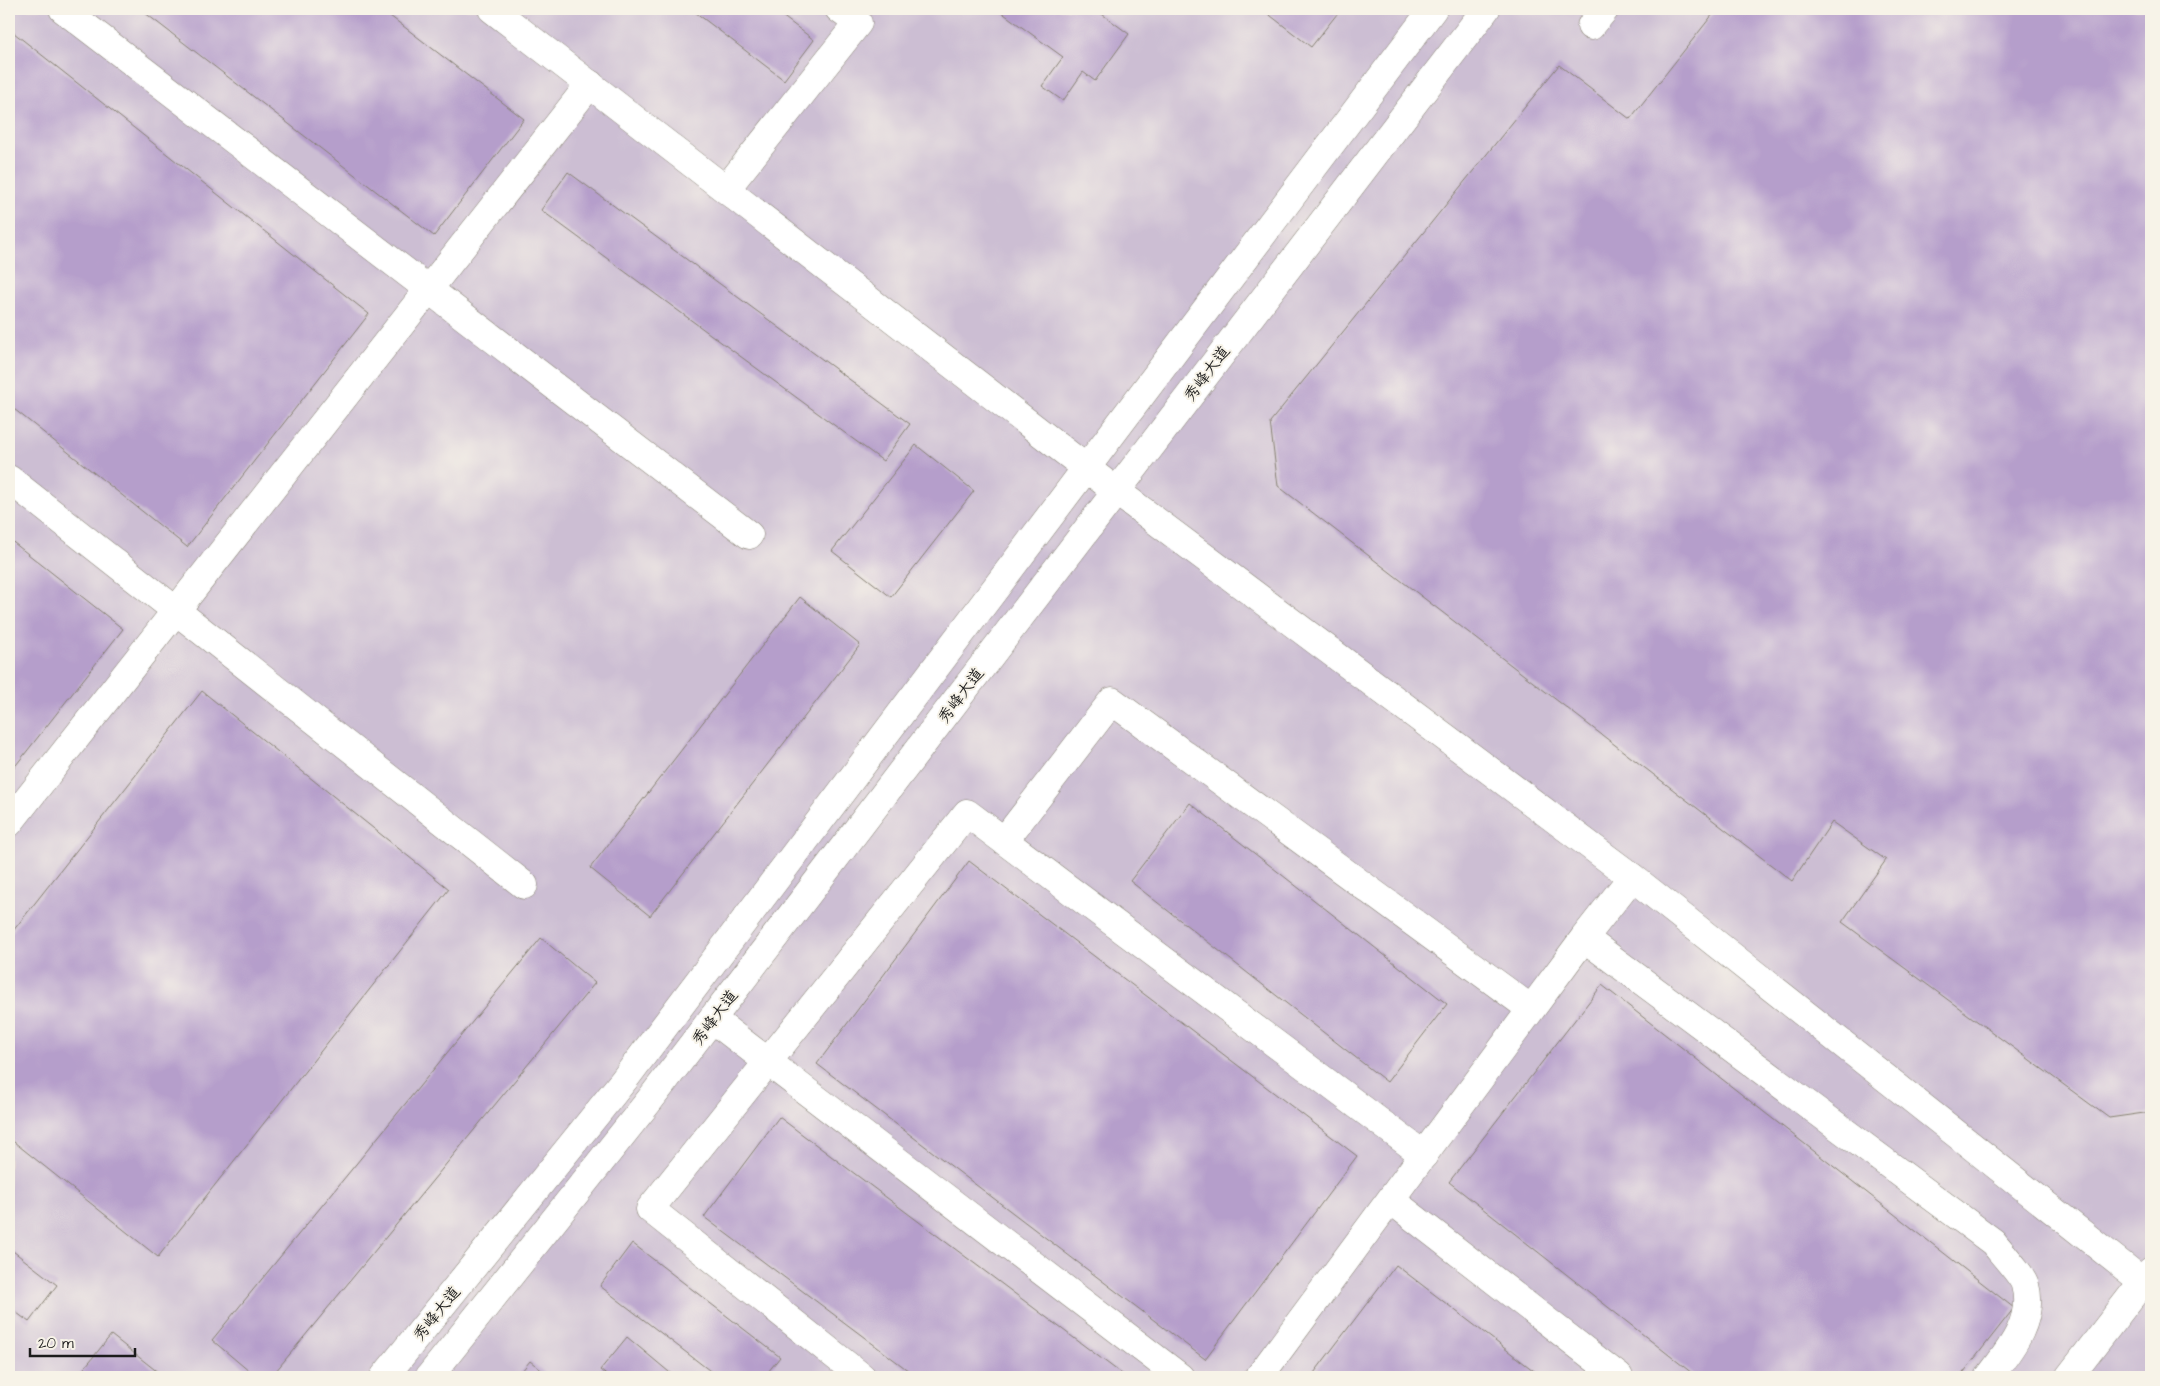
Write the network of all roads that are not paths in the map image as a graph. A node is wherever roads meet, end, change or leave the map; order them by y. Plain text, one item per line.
1 (63, 9) edge
2 (492, 9) edge
3 (839, 9) edge
4 (1433, 9) edge
5 (1486, 9) edge
6 (590, 84) junction
7 (726, 189) junction
8 (428, 289) junction
9 (1086, 468) junction
10 (9, 479) edge
11 (1116, 491) junction
12 (749, 535) dead end
13 (176, 610) junction
14 (9, 823) edge
15 (1004, 841) junction
16 (1632, 877) junction
17 (524, 885) dead end
18 (1584, 938) junction
19 (1531, 1010) junction
20 (712, 1019) junction
21 (769, 1061) junction
22 (1424, 1155) junction
23 (1390, 1200) junction
24 (2148, 1280) edge
25 (384, 1377) edge
26 (429, 1377) edge
27 (862, 1377) edge
28 (1180, 1377) edge
29 (1259, 1377) edge
30 (1619, 1377) edge
31 (1989, 1377) edge
32 (2069, 1377) edge

1 - 8 street
2 - 6 street
3 - 7 street
4 - 9 street, 秀峰大道
5 - 11 street, 秀峰大道
6 - 7 street
6 - 8 street
7 - 9 street
8 - 12 street
8 - 13 street
9 - 11 street
9 - 25 street, 秀峰大道
10 - 13 street
11 - 16 street
11 - 20 street, 秀峰大道
13 - 14 street
13 - 17 street
15 - 19 street
15 - 21 street
15 - 22 street
16 - 18 street
16 - 24 street
18 - 19 street
18 - 31 street
19 - 22 street
20 - 21 street
20 - 26 street, 秀峰大道
21 - 27 street
21 - 28 street
22 - 23 street
23 - 29 street
23 - 30 street
24 - 32 street

